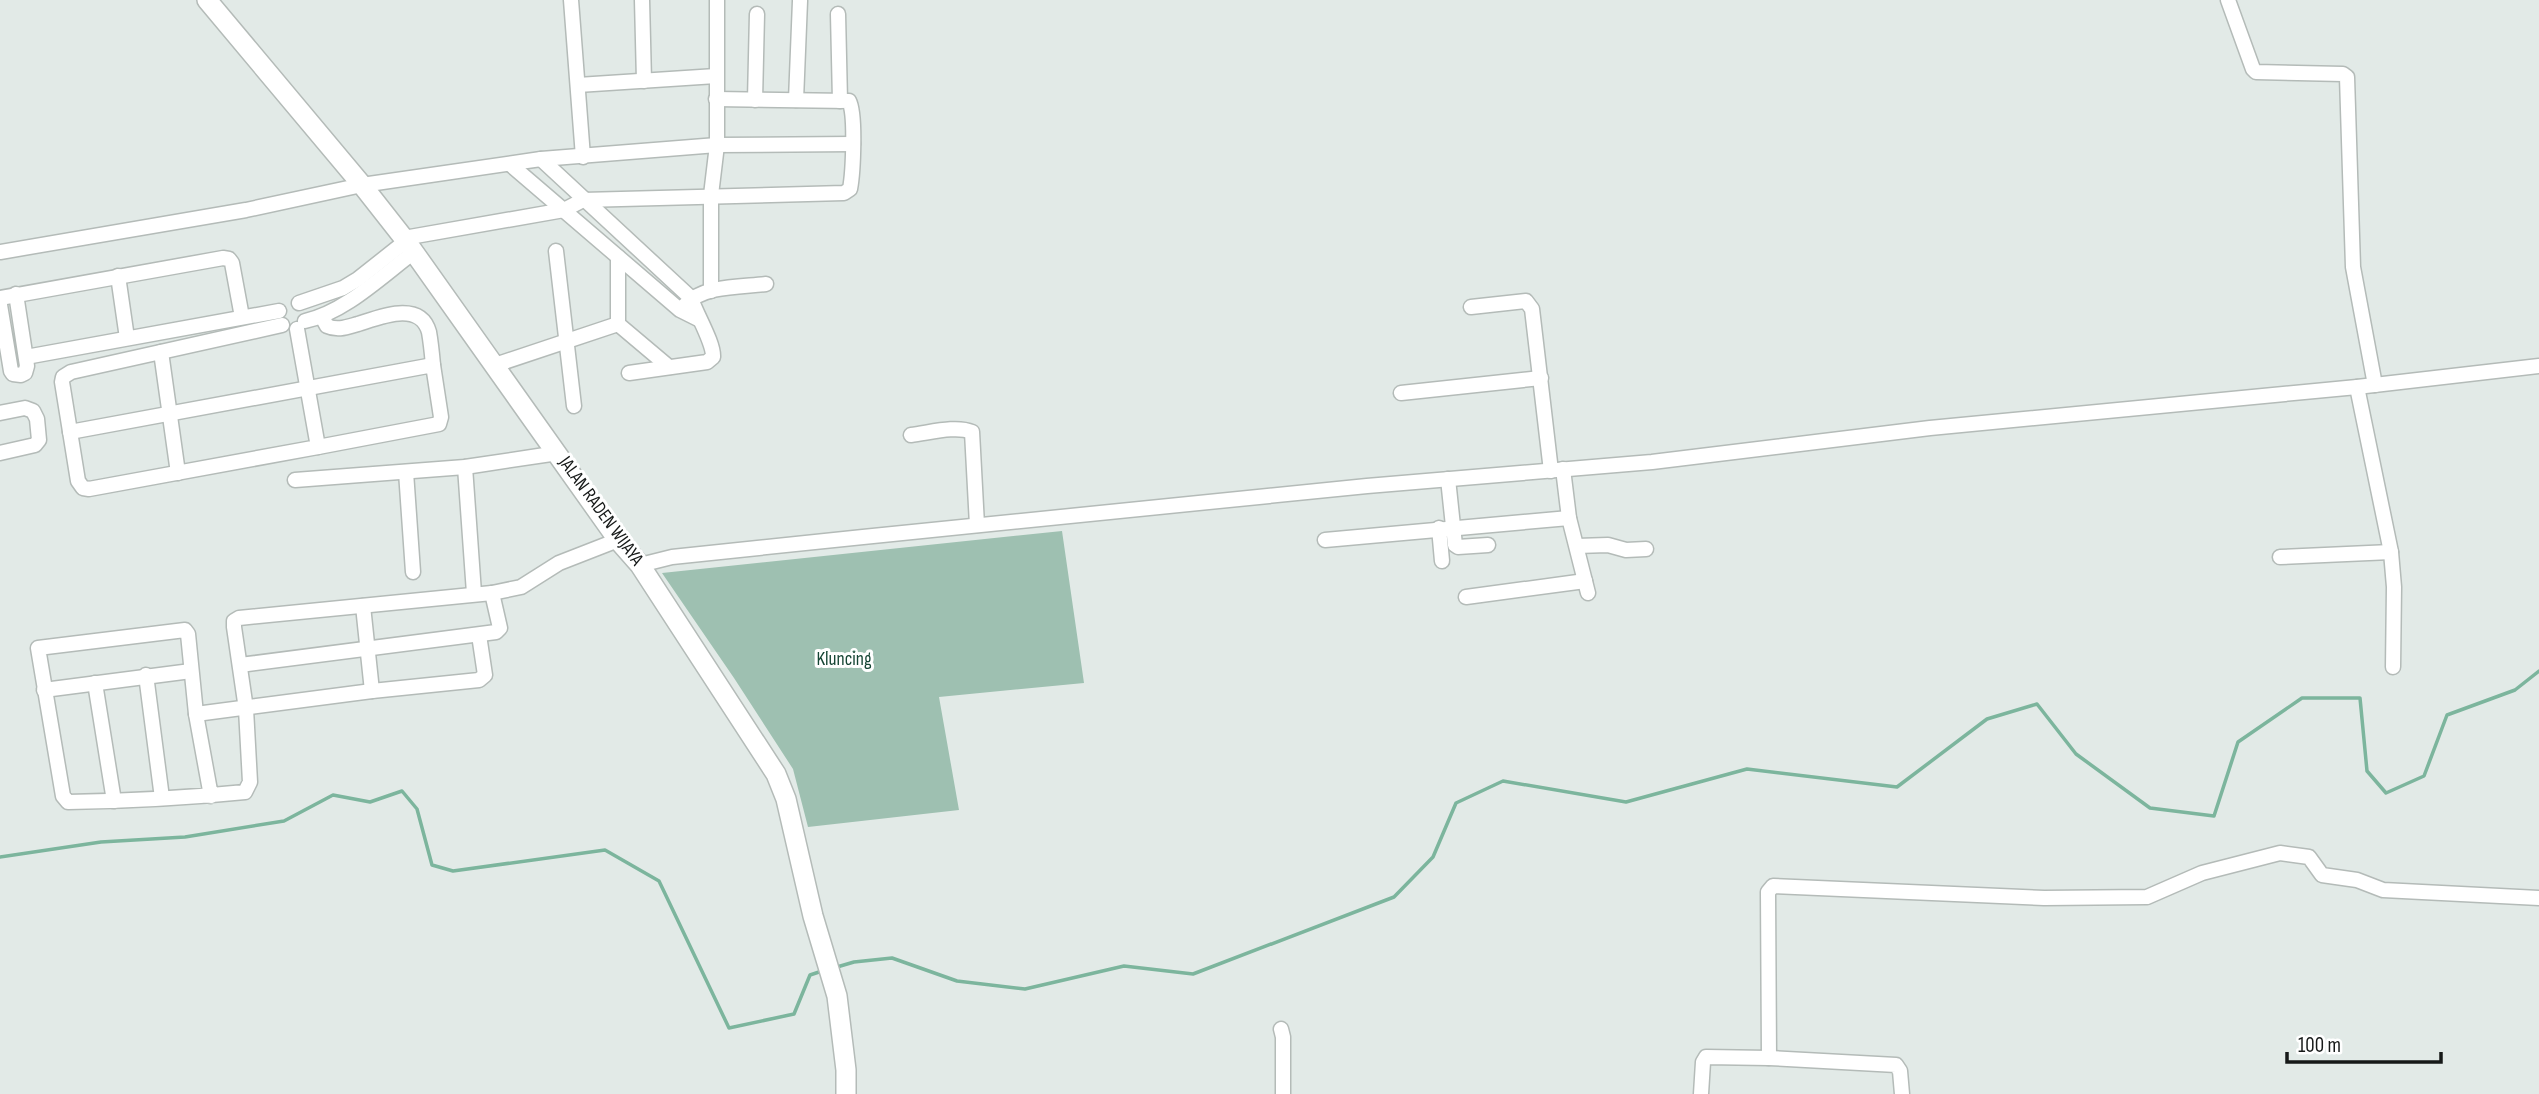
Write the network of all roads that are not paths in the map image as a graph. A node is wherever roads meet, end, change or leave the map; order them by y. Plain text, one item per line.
1 (207, 0) edge
2 (572, 0) edge
3 (642, 0) edge
4 (717, 0) edge
5 (2228, 0) edge
6 (800, 1) edge
7 (757, 14) dead end
8 (838, 14) dead end
9 (716, 76) junction
10 (644, 80) junction
11 (578, 85) junction
12 (716, 99) junction
13 (755, 100) junction
14 (796, 100) junction
15 (840, 100) junction
16 (853, 144) junction
17 (716, 145) junction
18 (583, 157) junction
19 (541, 159) junction
20 (511, 164) junction
21 (362, 185) junction
22 (711, 195) junction
23 (583, 200) junction
24 (564, 210) junction
25 (408, 244) junction
26 (556, 251) dead end
27 (0, 252) edge
28 (618, 257) junction
29 (118, 276) junction
30 (361, 284) junction
31 (766, 284) dead end
32 (711, 291) junction
33 (16, 294) junction
34 (0, 298) edge
35 (691, 298) junction
36 (299, 303) junction
37 (0, 305) edge
38 (1471, 307) dead end
39 (680, 310) junction
40 (242, 317) junction
41 (322, 317) junction
42 (698, 319) junction
43 (1, 321) edge
44 (291, 321) junction
45 (618, 324) junction
46 (127, 338) junction
47 (568, 340) junction
48 (161, 352) junction
49 (26, 357) junction
50 (433, 365) junction
51 (495, 365) junction
52 (2539, 366) edge
53 (669, 367) junction
54 (629, 373) dead end
55 (7, 375) edge
56 (1541, 378) junction
57 (2375, 385) junction
58 (2357, 387) junction
59 (307, 388) junction
60 (1401, 393) dead end
61 (574, 406) dead end
62 (0, 413) edge
63 (169, 415) junction
64 (70, 432) junction
65 (911, 435) dead end
66 (318, 447) junction
67 (0, 453) edge
68 (558, 453) junction
69 (466, 467) junction
70 (1557, 470) junction
71 (406, 472) junction
72 (178, 473) junction
73 (295, 480) dead end
74 (1448, 480) junction
75 (1569, 518) junction
76 (978, 525) junction
77 (1446, 528) junction
78 (618, 540) junction
79 (1325, 540) dead end
80 (1488, 545) dead end
81 (1577, 546) junction
82 (1646, 549) dead end
83 (2391, 552) junction
84 (2280, 557) dead end
85 (1442, 561) dead end
86 (640, 565) junction
87 (413, 572) dead end
88 (474, 593) junction
89 (492, 593) junction
90 (1466, 597) dead end
91 (363, 606) junction
92 (479, 635) junction
93 (366, 648) junction
94 (240, 665) junction
95 (2392, 667) dead end
96 (191, 671) junction
97 (146, 676) junction
98 (95, 683) junction
99 (44, 690) junction
100 (372, 691) junction
101 (246, 709) junction
102 (196, 714) junction
103 (211, 796) junction
104 (162, 798) junction
105 (114, 801) junction
106 (2539, 898) edge
107 (1281, 1029) dead end
108 (1769, 1058) junction
109 (846, 1094) edge
110 (1283, 1094) edge
111 (1701, 1094) edge
112 (1902, 1094) edge

1 - 21 highway, JALAN RADEN WIJAYA
2 - 11 street
3 - 10 street
4 - 9 street
5 - 57 street
6 - 14 street
7 - 13 street
8 - 15 street
9 - 10 street
9 - 12 street
10 - 11 street
11 - 18 street
12 - 13 street
12 - 17 street
13 - 14 street
14 - 15 street
15 - 16 street
16 - 17 street
16 - 22 street
17 - 18 street
17 - 22 street
18 - 19 street
19 - 20 street
19 - 23 street
20 - 21 street
20 - 24 street
21 - 25 highway, JALAN RADEN WIJAYA
21 - 27 street
22 - 23 street
22 - 32 street
23 - 24 street
23 - 35 street
24 - 25 street
24 - 28 street
25 - 30 street
25 - 51 highway, JALAN RADEN WIJAYA
26 - 47 street
28 - 39 street
28 - 45 street
29 - 33 street
29 - 40 street
29 - 46 street
30 - 36 street
30 - 41 street
31 - 32 street
32 - 35 street
33 - 34 street
33 - 49 street
35 - 39 street
35 - 42 street
36 - 44 street
36 - 44 street
37 - 43 street
38 - 56 street
39 - 42 street
40 - 44 street
40 - 46 street
41 - 44 street
41 - 50 street
42 - 53 street
43 - 55 street
44 - 48 street
44 - 59 street
45 - 47 street
45 - 53 street
46 - 49 street
47 - 51 street
47 - 61 street
48 - 63 street
48 - 64 street
49 - 55 street
50 - 59 street
50 - 66 street
51 - 68 highway, JALAN RADEN WIJAYA
52 - 57 street
53 - 54 street
56 - 60 street
56 - 70 street
57 - 58 street
58 - 70 street
58 - 83 street
59 - 63 street
59 - 66 street
62 - 67 street
63 - 64 street
63 - 72 street
64 - 72 street
65 - 76 street
66 - 72 street
68 - 69 street
68 - 78 highway, JALAN RADEN WIJAYA
69 - 71 street
69 - 88 street
70 - 74 street
70 - 75 street
71 - 73 street
71 - 87 street
74 - 76 street
74 - 77 street
75 - 77 street
75 - 81 street
76 - 86 street
77 - 79 street
77 - 80 street
77 - 85 street
78 - 86 highway, JALAN RADEN WIJAYA
78 - 89 street
81 - 82 street
81 - 90 street
83 - 84 street
83 - 95 street
86 - 109 highway, JALAN RADEN WIJAYA
88 - 89 street
88 - 91 street
89 - 92 street
91 - 93 street
91 - 94 street
92 - 93 street
92 - 100 street
93 - 94 street
93 - 100 street
94 - 101 street
96 - 97 street
96 - 99 street
96 - 102 street
97 - 98 street
97 - 104 street
98 - 99 street
98 - 105 street
99 - 105 street
100 - 101 street
101 - 102 street
101 - 103 street
102 - 103 street
103 - 104 street
104 - 105 street
106 - 108 street
107 - 110 street
108 - 111 street
108 - 112 street

